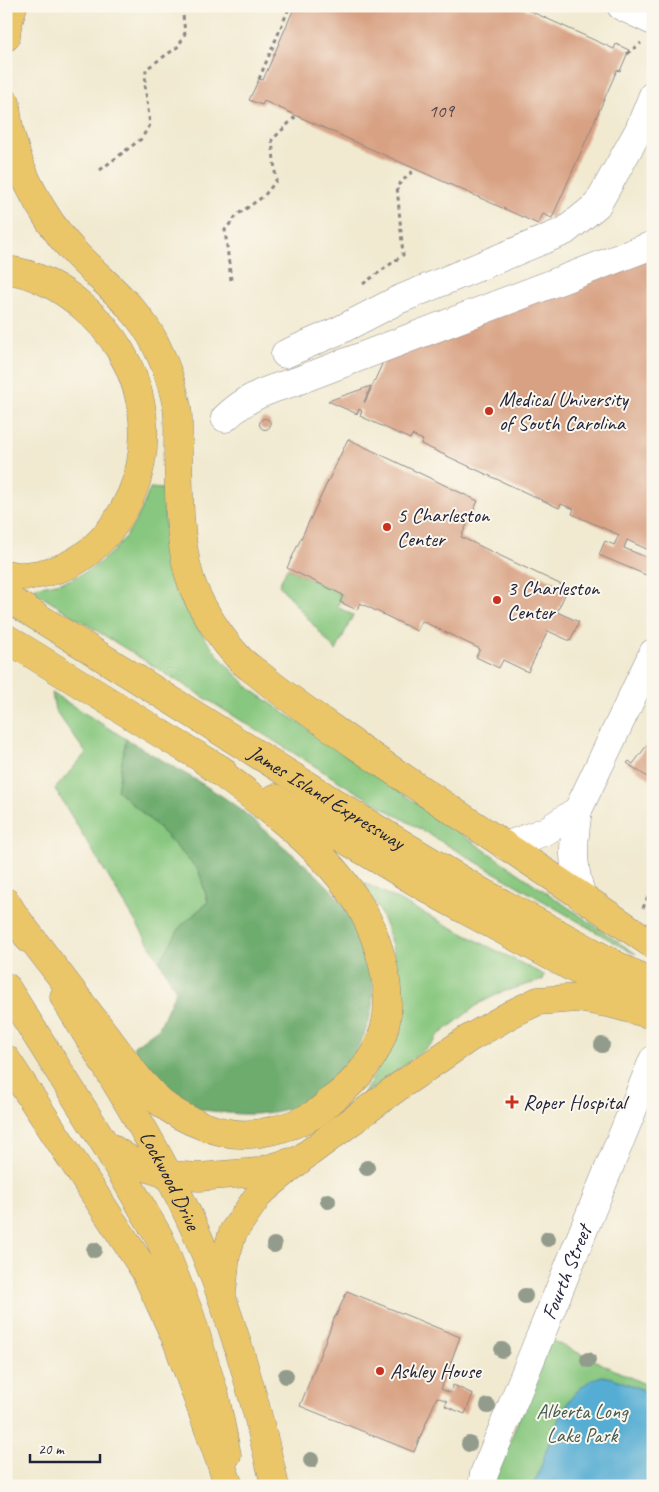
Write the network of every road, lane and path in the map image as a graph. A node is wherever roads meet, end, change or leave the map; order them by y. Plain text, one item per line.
1 (13, 6) edge
2 (182, 6) edge
3 (290, 6) edge
4 (621, 6) edge
5 (649, 30) edge
6 (6, 37) edge
7 (628, 54) dead end
8 (259, 79) dead end
9 (653, 95) edge
10 (6, 104) edge
11 (296, 116) dead end
12 (415, 169) dead end
13 (100, 170) dead end
14 (653, 245) edge
15 (6, 270) edge
16 (231, 280) dead end
17 (364, 284) dead end
18 (285, 354) dead end
19 (225, 418) dead end
20 (6, 574) edge
21 (6, 597) edge
22 (6, 638) edge
23 (653, 653) edge
24 (206, 762) junction
25 (578, 810) junction
26 (505, 846) junction
27 (653, 886) edge
28 (582, 897) junction
29 (648, 897) junction
30 (653, 900) edge
31 (11, 911) edge
32 (642, 911) dead end
33 (653, 945) edge
34 (653, 985) edge
35 (6, 987) edge
36 (653, 1011) edge
37 (82, 1015) junction
38 (653, 1015) edge
39 (653, 1060) edge
40 (7, 1061) edge
41 (105, 1144) junction
42 (302, 1158) junction
43 (169, 1175) junction
44 (222, 1297) junction
45 (228, 1486) edge
46 (234, 1486) edge
47 (275, 1486) edge
48 (482, 1486) edge

1 - 6 main road
2 - 13 path
3 - 8 path
4 - 5 street
5 - 7 path
9 - 18 street
10 - 26 main road
11 - 16 path
12 - 17 path
14 - 19 street
15 - 20 main road
21 - 34 main road, James Island Expressway
22 - 24 main road, James Island Expressway
23 - 25 street
24 - 36 main road, James Island Expressway
24 - 37 main road
25 - 26 street
25 - 28 street
26 - 28 main road
27 - 29 path
28 - 33 main road
29 - 30 path
29 - 32 path
31 - 37 main road
35 - 41 main road, Lockwood Drive
37 - 43 main road, Lockwood Drive
38 - 42 main road
39 - 48 street, Fourth Street
40 - 45 main road
41 - 43 main road
41 - 46 main road, Lockwood Drive
42 - 43 main road
42 - 44 main road
43 - 44 main road, Lockwood Drive
44 - 47 main road, Lockwood Drive

